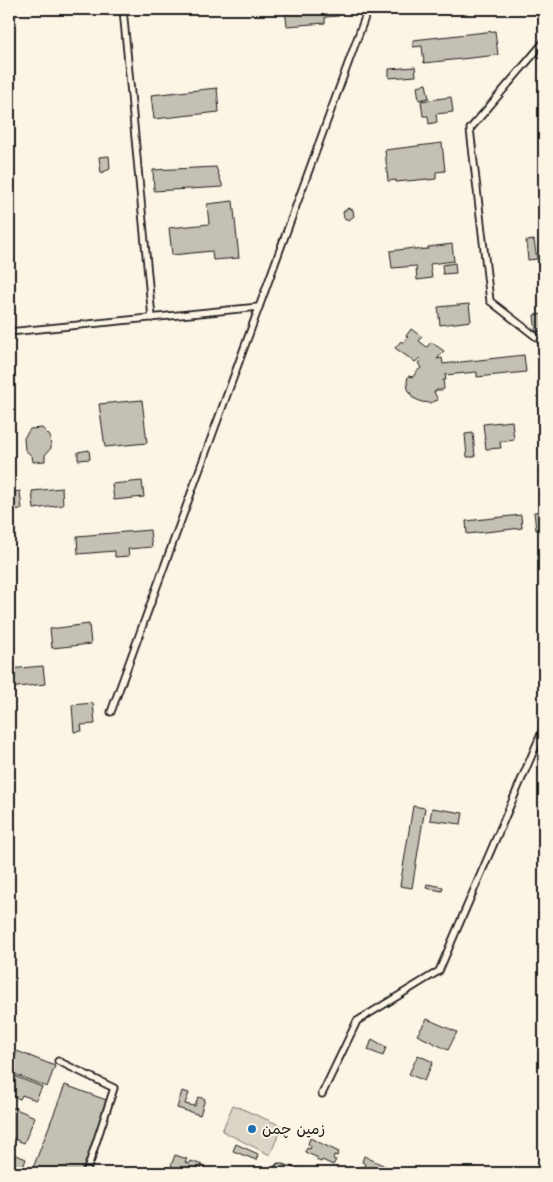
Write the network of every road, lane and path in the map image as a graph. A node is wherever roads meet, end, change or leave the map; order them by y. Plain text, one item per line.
1 (123, 9) edge
2 (368, 9) edge
3 (544, 42) edge
4 (259, 307) junction
5 (152, 318) junction
6 (9, 332) edge
7 (544, 343) edge
8 (111, 712) dead end
9 (544, 727) edge
10 (58, 1061) dead end
11 (322, 1094) dead end
12 (86, 1173) edge
13 (276, 1173) edge
14 (298, 1173) edge

1 - 5 lane
2 - 4 lane
3 - 7 lane
4 - 5 lane
4 - 8 lane
5 - 6 lane
9 - 11 lane
10 - 12 lane
13 - 14 lane

